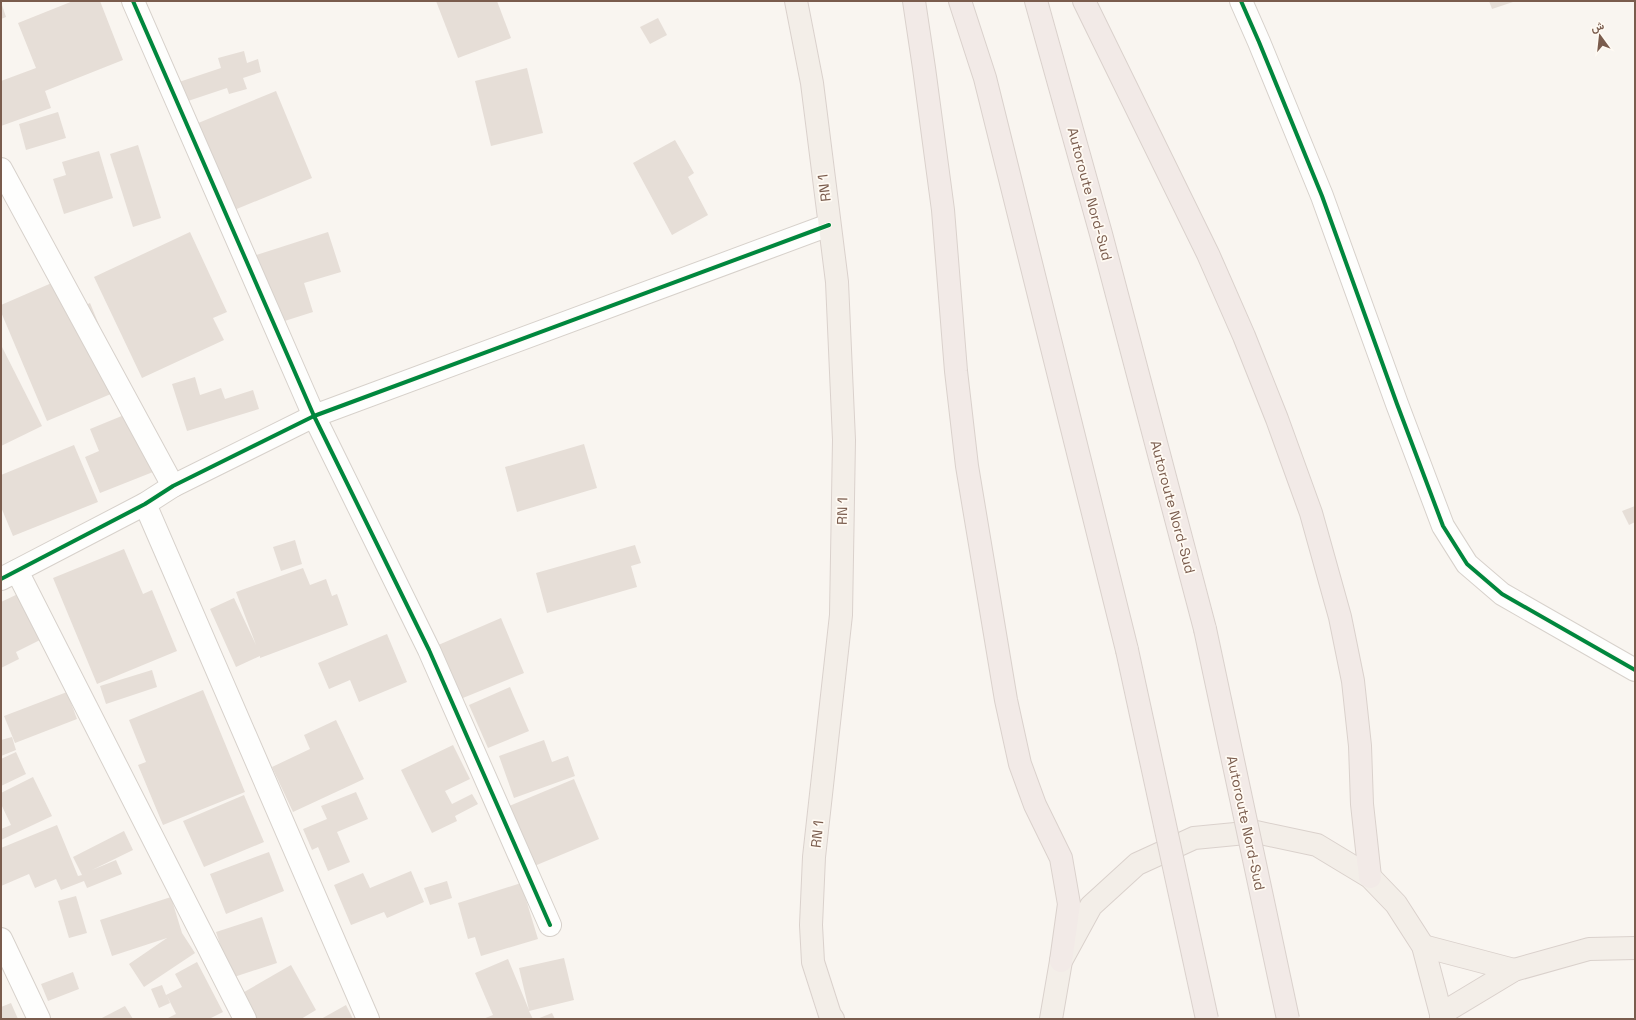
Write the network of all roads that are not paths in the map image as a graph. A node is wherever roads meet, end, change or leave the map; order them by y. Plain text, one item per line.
1 (133, 1) edge
2 (796, 1) edge
3 (914, 1) edge
4 (960, 1) edge
5 (1036, 1) edge
6 (1084, 1) edge
7 (1241, 1) edge
8 (1, 169) edge
9 (829, 225) junction
10 (314, 416) junction
11 (173, 486) junction
12 (145, 504) junction
13 (9, 575) edge
14 (1635, 670) edge
15 (1370, 877) junction
16 (550, 925) dead end
17 (1, 940) edge
18 (1423, 946) junction
19 (1635, 948) edge
20 (1061, 961) junction
21 (1514, 970) junction
22 (1441, 1016) edge
23 (1049, 1018) edge
24 (39, 1019) edge
25 (245, 1019) edge
26 (368, 1019) edge
27 (833, 1019) edge
28 (1207, 1019) edge
29 (1288, 1019) edge

1 - 10 street
2 - 9 main road, RN 1
3 - 20 highway
4 - 28 highway, bridge
5 - 29 highway, Autoroute Nord-Sud, bridge
6 - 15 highway
7 - 14 street
8 - 11 street
9 - 10 street
9 - 27 main road, RN 1
10 - 11 street
10 - 16 street
11 - 12 street
12 - 13 street
12 - 26 street
13 - 25 street
15 - 18 main road
15 - 20 main road
17 - 24 street
18 - 21 main road
18 - 22 main road
19 - 21 main road
20 - 23 main road
21 - 22 main road

